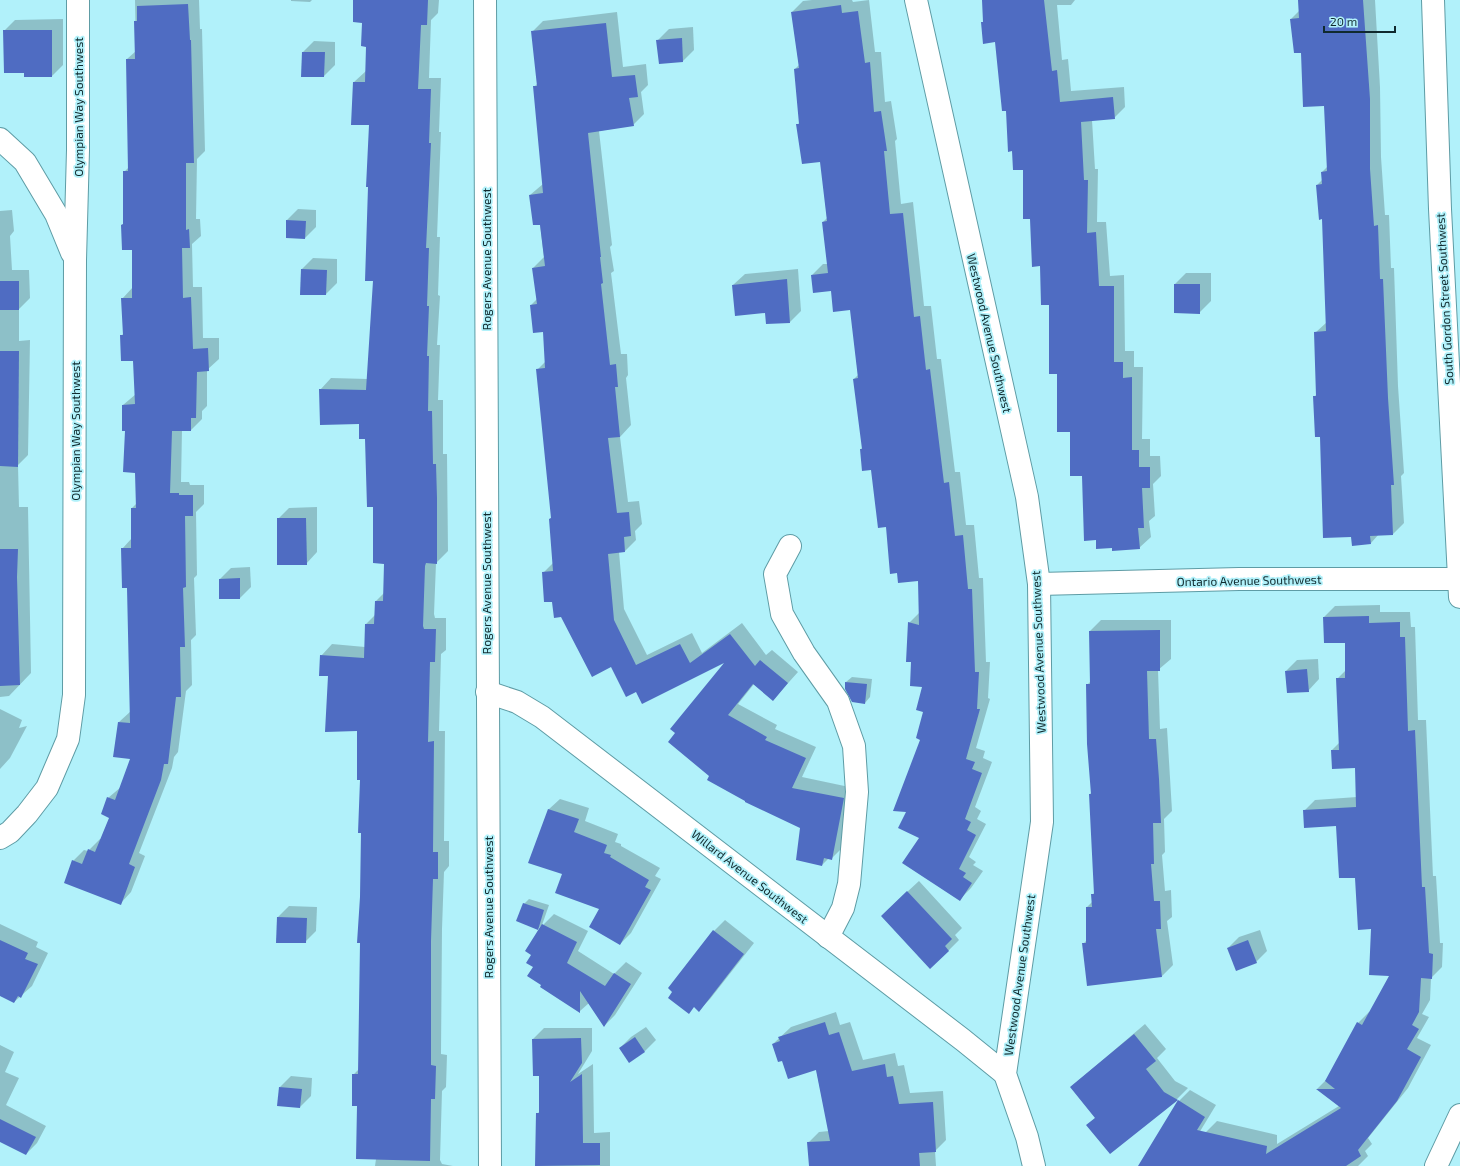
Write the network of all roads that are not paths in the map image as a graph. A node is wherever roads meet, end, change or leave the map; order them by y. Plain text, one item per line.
1 (78, 0) edge
2 (916, 0) edge
3 (1433, 0) edge
4 (491, 1) edge
5 (0, 139) edge
6 (75, 260) junction
7 (790, 546) dead end
8 (1039, 584) junction
9 (1460, 585) edge
10 (487, 692) junction
11 (0, 838) edge
12 (828, 937) junction
13 (1005, 1074) junction
14 (1460, 1116) edge
15 (490, 1166) edge
16 (1034, 1166) edge
17 (1436, 1166) edge

1 - 6 street, Olympian Way Southwest
2 - 8 street, Westwood Avenue Southwest
3 - 9 street, South Gordon Street Southwest
4 - 10 street, Rogers Avenue Southwest
5 - 6 street
6 - 11 street, Olympian Way Southwest
7 - 12 street
8 - 9 street, Ontario Avenue Southwest
8 - 13 street, Westwood Avenue Southwest
10 - 12 street, Willard Avenue Southwest
10 - 15 street, Rogers Avenue Southwest
12 - 13 street, Willard Avenue Southwest
13 - 16 street, Westwood Avenue Southwest
14 - 17 street

